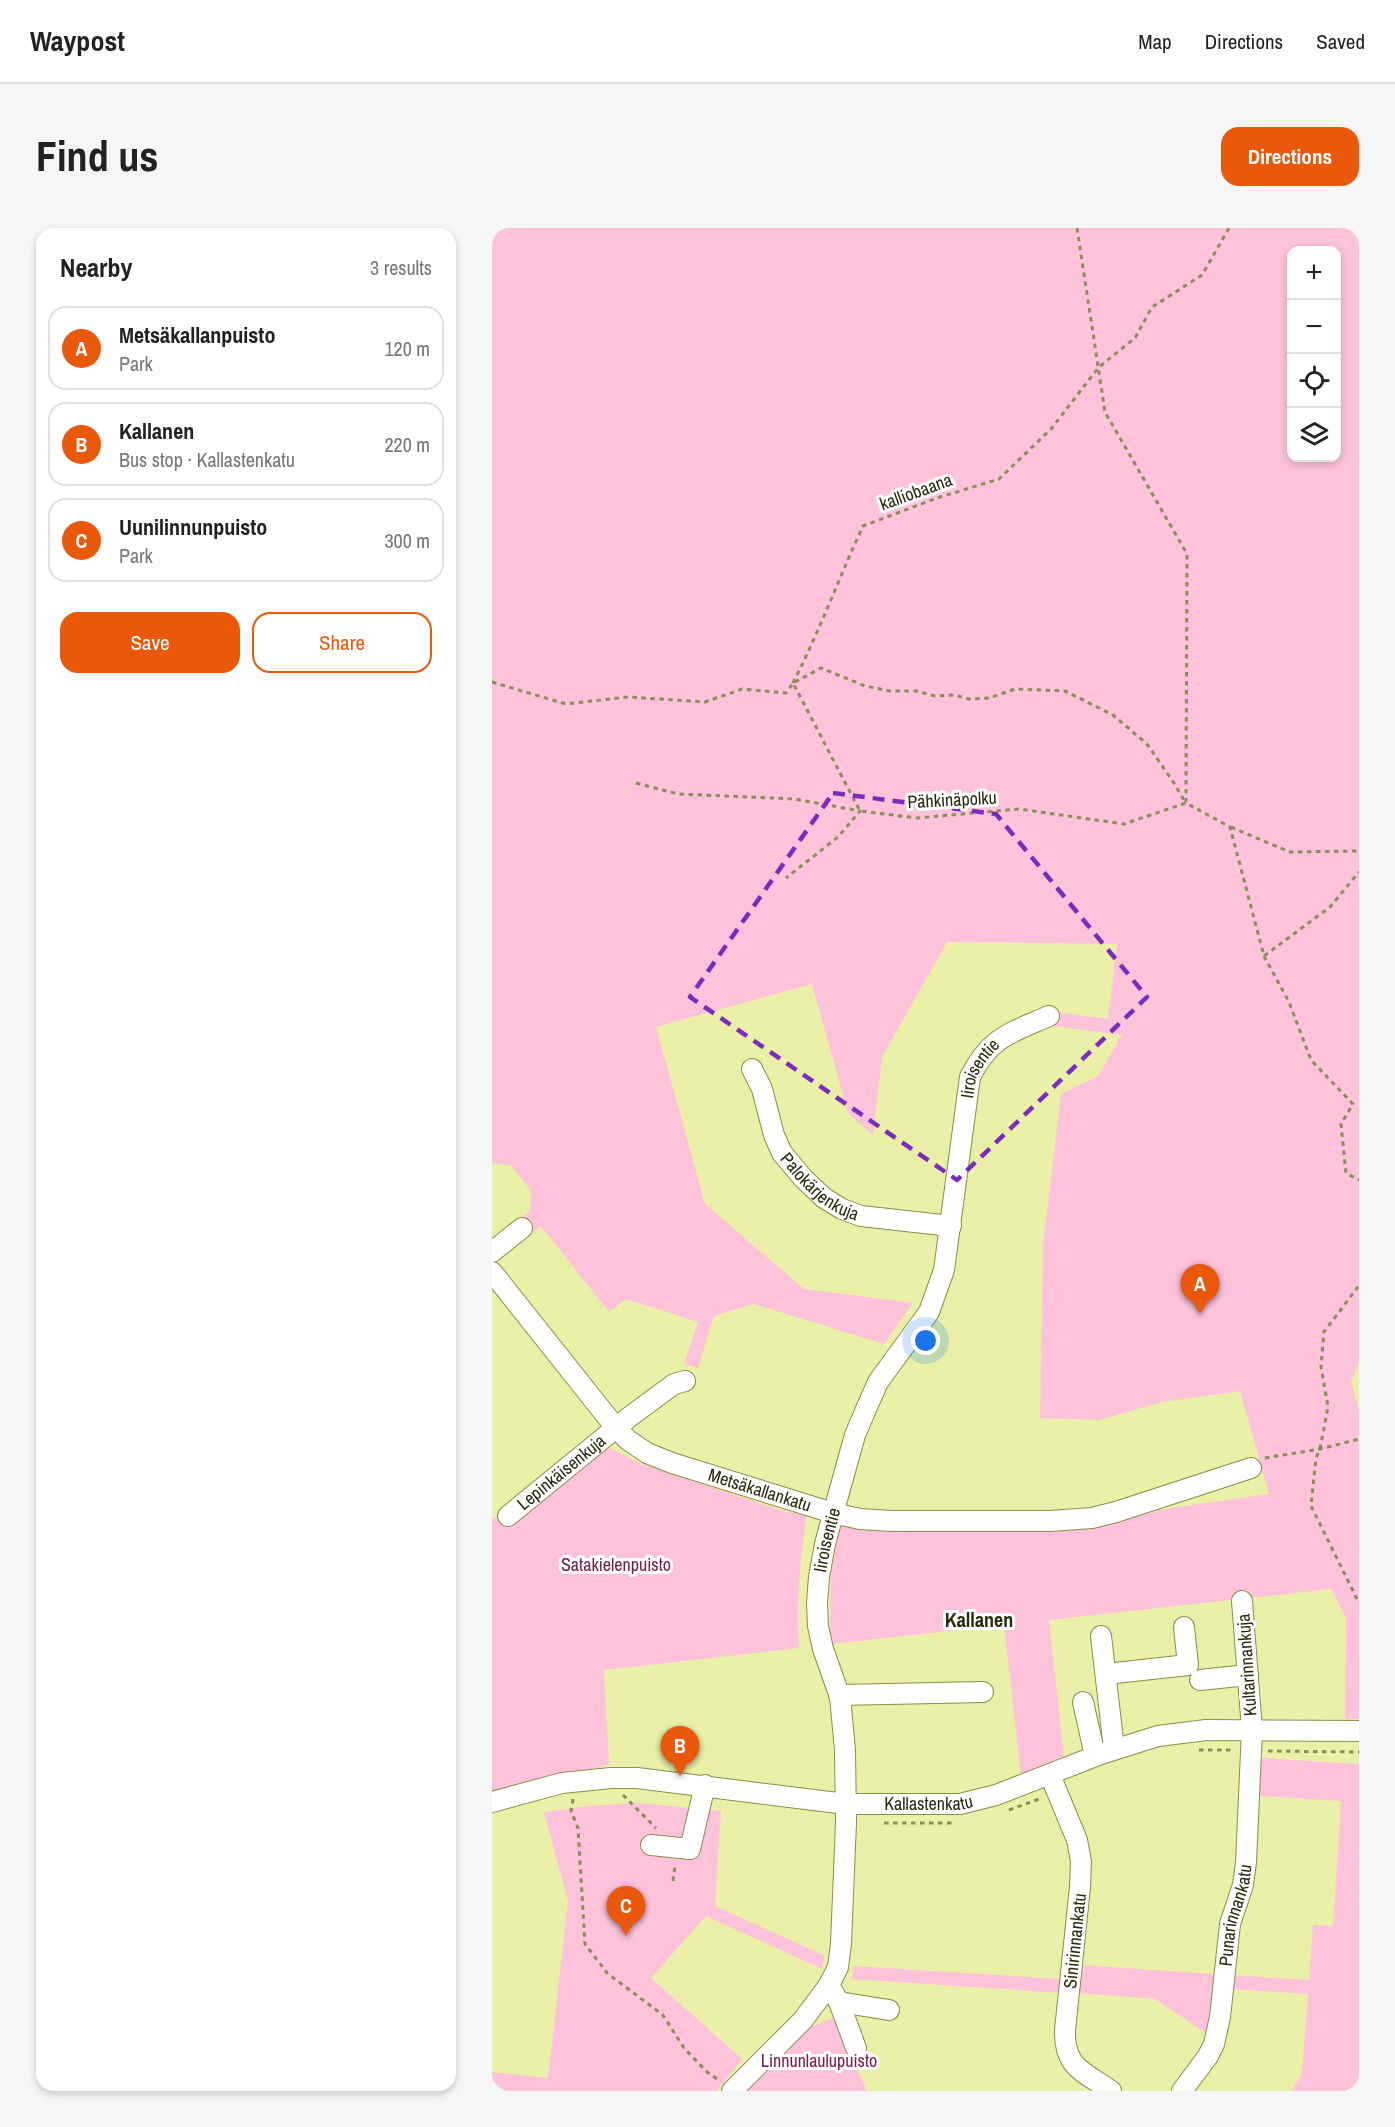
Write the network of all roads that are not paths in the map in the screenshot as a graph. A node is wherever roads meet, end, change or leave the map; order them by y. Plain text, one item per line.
1 (1049, 1016) dead end
2 (752, 1069) dead end
3 (951, 1226) junction
4 (522, 1228) dead end
5 (492, 1252) edge
6 (492, 1272) edge
7 (685, 1381) dead end
8 (616, 1428) junction
9 (1255, 1464) road end
10 (833, 1513) junction
11 (508, 1516) dead end
12 (1242, 1601) dead end
13 (1184, 1627) dead end
14 (1101, 1636) dead end
15 (1106, 1674) junction
16 (1248, 1675) junction
17 (1200, 1680) dead end
18 (983, 1692) dead end
19 (840, 1695) junction
20 (1083, 1702) dead end
21 (1252, 1730) junction
22 (1359, 1731) edge
23 (1114, 1749) junction
24 (1095, 1756) junction
25 (1050, 1775) junction
26 (705, 1785) junction
27 (492, 1802) edge
28 (846, 1804) junction
29 (651, 1845) dead end
30 (834, 1994) junction
31 (889, 2010) dead end
32 (856, 2048) dead end
33 (732, 2091) edge
34 (1111, 2091) edge
35 (1182, 2091) edge

1 - 3 street, Iiroisentie
2 - 3 street, Palokärjenkuja
3 - 10 street, Iiroisentie
4 - 5 street
6 - 8 street, Metsäkallankatu
7 - 8 street, Lepinkäisenkuja
8 - 10 street, Metsäkallankatu
8 - 11 street, Lepinkäisenkuja
9 - 10 street, Metsäkallankatu
10 - 19 street, Iiroisentie
12 - 16 street, Kultarinnankuja
13 - 15 street
14 - 15 street
15 - 23 street
16 - 17 street
16 - 21 street, Kultarinnankuja
18 - 19 street
19 - 28 street, Iiroisentie
20 - 24 street
21 - 22 street, Kallastenkatu
21 - 23 street, Kallastenkatu
21 - 35 street, Punarinnankatu
23 - 24 street, Kallastenkatu
24 - 25 street, Kallastenkatu
25 - 28 street, Kallastenkatu
25 - 34 street, Sinirinnankatu
26 - 27 street, Kallastenkatu
26 - 28 street, Kallastenkatu
26 - 29 street
28 - 30 street, Iiroisentie
30 - 31 street
30 - 32 street
30 - 33 street, Iiroisentie

